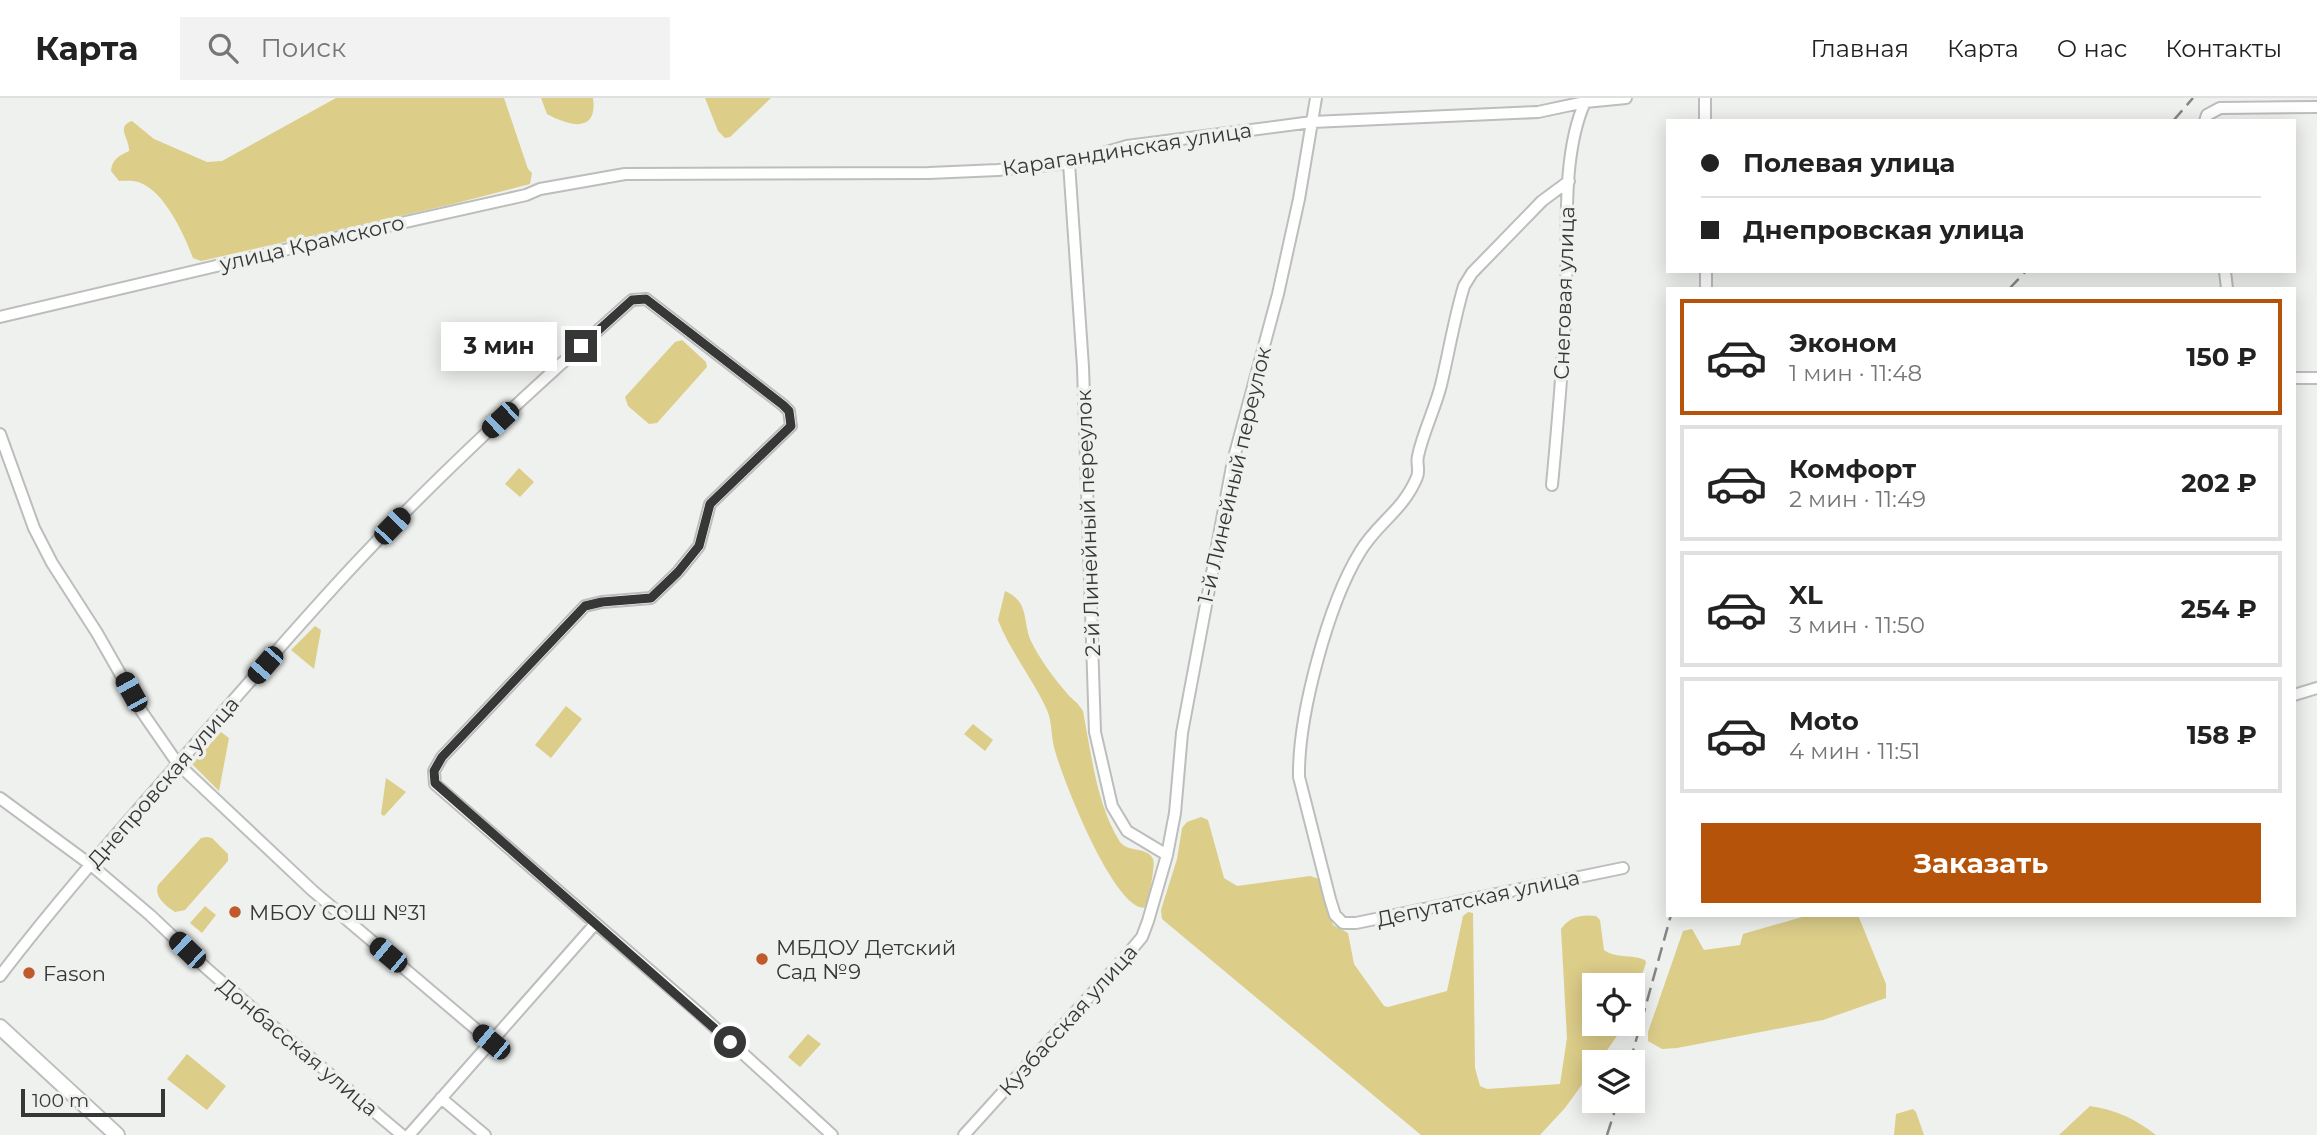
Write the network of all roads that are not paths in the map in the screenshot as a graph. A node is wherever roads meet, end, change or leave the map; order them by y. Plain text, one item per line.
1 (1316, 98) edge
2 (1626, 98) edge
3 (1705, 98) edge
4 (1585, 102) junction
5 (2317, 107) edge
6 (2206, 118) edge
7 (1705, 119) edge
8 (1312, 122) junction
9 (1069, 163) junction
10 (625, 174) joint
11 (1569, 181) junction
12 (0, 317) edge
13 (2296, 378) edge
14 (2317, 378) edge
15 (0, 433) edge
16 (1552, 485) dead end
17 (2317, 688) edge
18 (2296, 694) edge
19 (178, 764) junction
20 (0, 798) edge
21 (1167, 855) junction
22 (91, 865) junction
23 (1623, 868) dead end
24 (595, 924) junction
25 (0, 976) edge
26 (0, 1027) edge
27 (491, 1042) junction
28 (441, 1098) junction
29 (117, 1135) edge
30 (402, 1135) edge
31 (409, 1135) edge
32 (485, 1135) edge
33 (832, 1135) edge
34 (964, 1135) edge

1 - 8 street, 1-й Линейный переулок
2 - 4 street, Карагандинская улица
3 - 7 street
4 - 8 street, Карагандинская улица
4 - 11 street, Снеговая улица
5 - 6 street
8 - 9 street, Карагандинская улица
8 - 21 street, 1-й Линейный переулок
9 - 10 street, Карагандинская улица
9 - 21 street, 2-й Линейный переулок
10 - 12 street, улица Крамского
11 - 16 street, Снеговая улица
11 - 23 street, Депутатская улица
13 - 14 street
15 - 19 street
17 - 18 street
19 - 22 street, Днепровская улица
19 - 24 street, Днепровская улица
19 - 27 street
20 - 22 street, Донбасская улица
21 - 34 street, Кузбасская улица
22 - 25 street, Днепровская улица
22 - 30 street, Донбасская улица
24 - 27 street
24 - 33 street
26 - 29 main road
27 - 28 street
28 - 31 street
28 - 32 street

